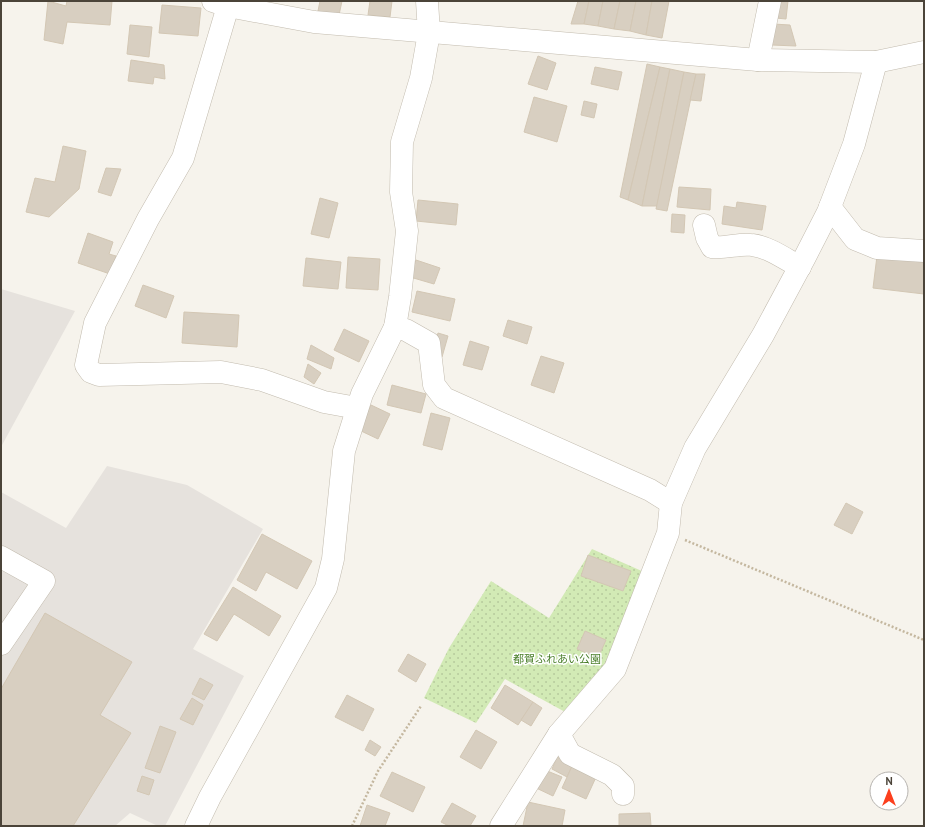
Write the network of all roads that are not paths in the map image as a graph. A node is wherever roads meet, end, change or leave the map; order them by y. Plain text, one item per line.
1 (427, 1) edge
2 (770, 1) edge
3 (221, 3) edge
4 (429, 32) junction
5 (924, 52) edge
6 (758, 60) junction
7 (876, 62) junction
8 (830, 207) junction
9 (704, 225) dead end
10 (924, 251) edge
11 (800, 267) junction
12 (395, 327) junction
13 (357, 408) junction
14 (671, 504) junction
15 (1, 557) edge
16 (1, 644) edge
17 (559, 734) junction
18 (623, 794) dead end
19 (196, 826) edge
20 (501, 826) edge

1 - 4 street
2 - 6 street
3 - 4 street
3 - 13 street
4 - 6 street
4 - 12 street
5 - 7 street
6 - 7 street
7 - 8 street
8 - 10 street
8 - 11 street
9 - 11 street
11 - 14 street
12 - 13 street
12 - 14 street
13 - 19 street
14 - 17 street
15 - 16 street
17 - 18 street
17 - 20 street

